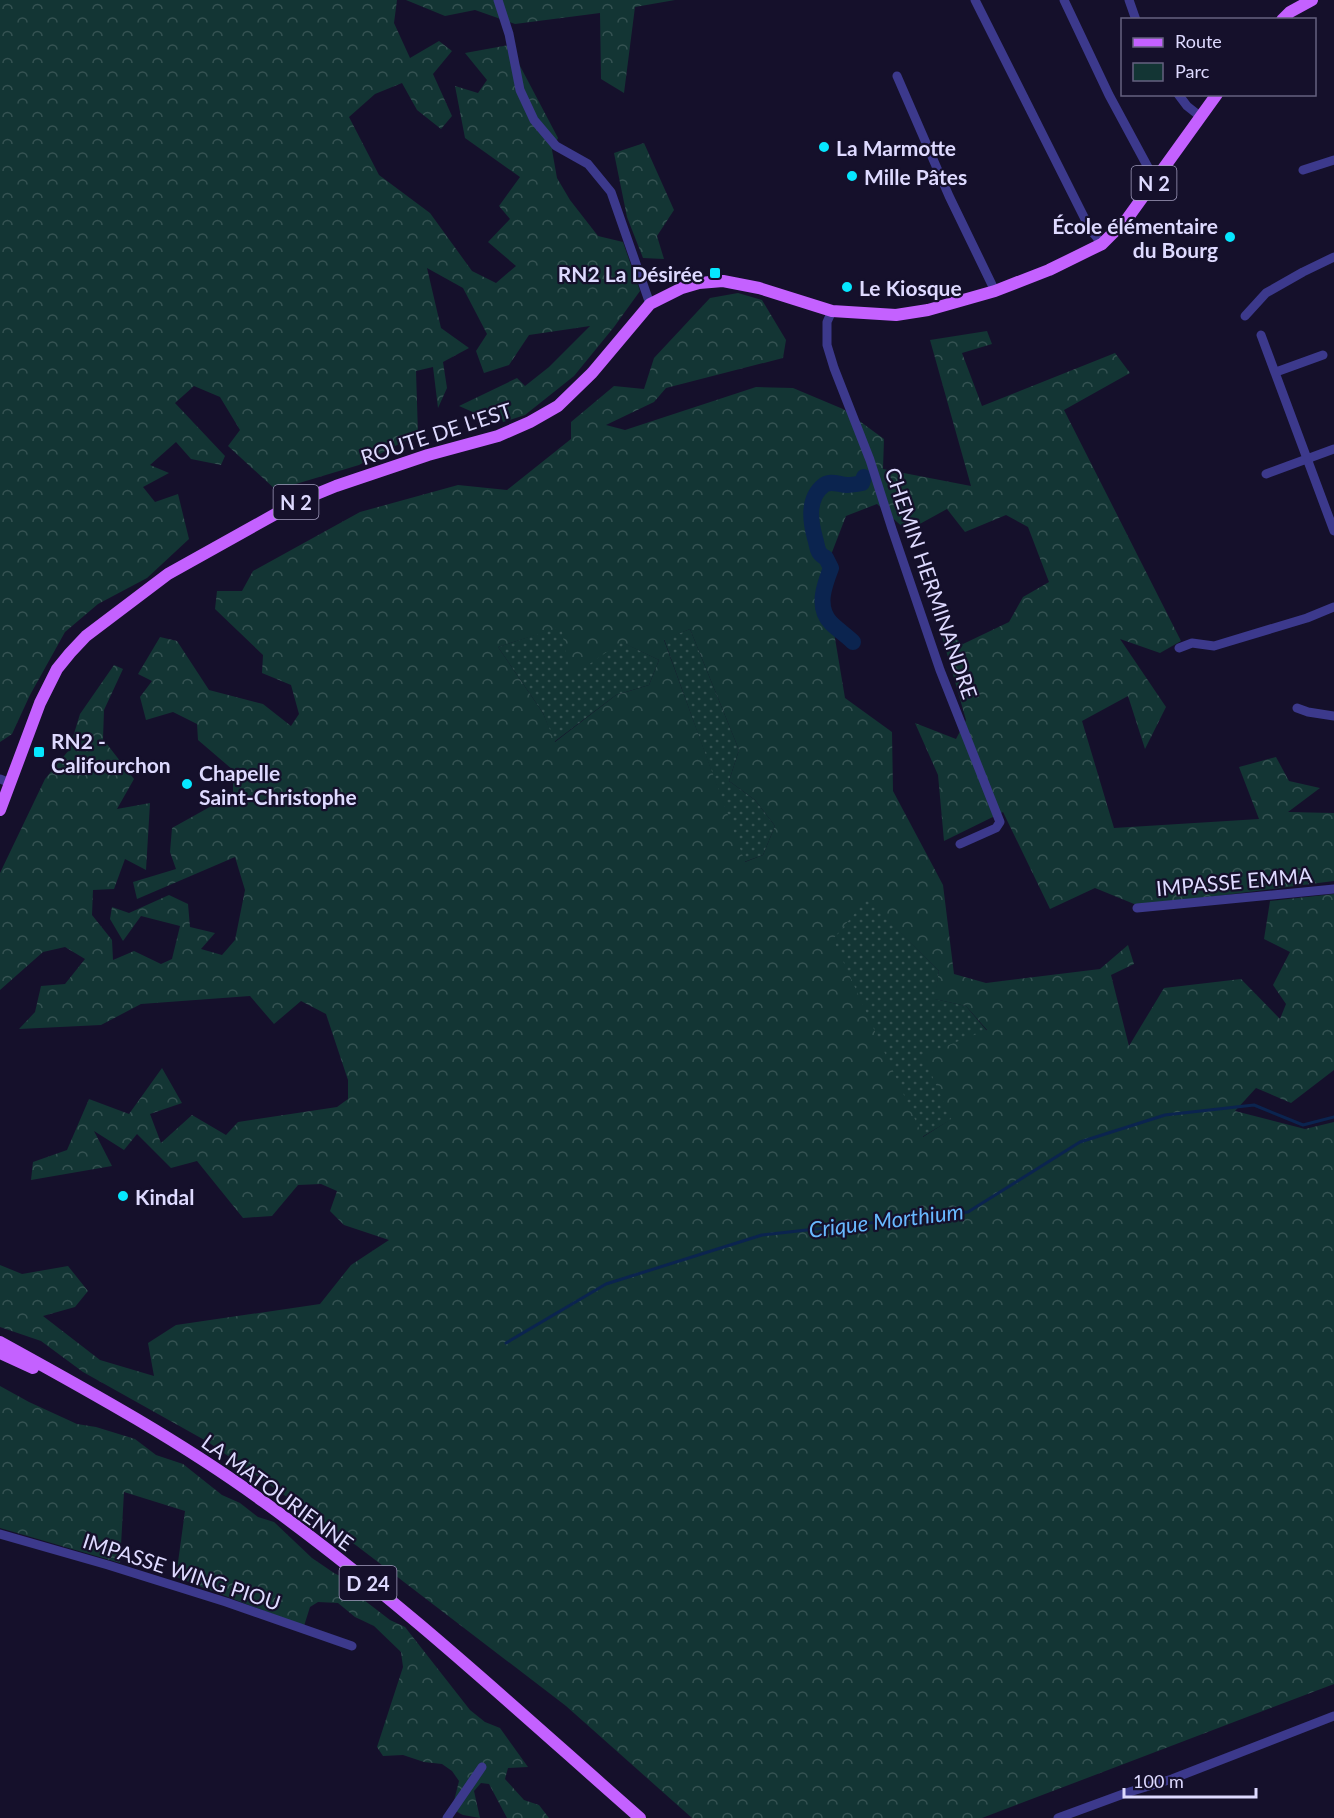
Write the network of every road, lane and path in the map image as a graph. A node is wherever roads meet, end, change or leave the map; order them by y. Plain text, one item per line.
1 (498, 0) edge
2 (975, 0) edge
3 (1064, 0) edge
4 (1129, 0) edge
5 (1312, 0) edge
6 (1135, 18) edge
7 (1285, 18) edge
8 (897, 76) dead end
9 (1180, 96) edge
10 (1216, 96) edge
11 (1201, 117) junction
12 (1334, 160) edge
13 (1303, 170) dead end
14 (1158, 178) junction
15 (1102, 244) junction
16 (1334, 257) edge
17 (995, 291) junction
18 (650, 304) junction
19 (832, 311) junction
20 (1245, 316) dead end
21 (1261, 335) dead end
22 (1323, 355) dead end
23 (1276, 372) junction
24 (1334, 449) edge
25 (1308, 458) junction
26 (1266, 474) dead end
27 (1334, 531) edge
28 (1334, 607) edge
29 (1179, 648) dead end
30 (1297, 708) dead end
31 (1334, 716) edge
32 (5, 781) edge
33 (0, 810) edge
34 (960, 844) dead end
35 (1334, 890) edge
36 (1137, 908) dead end
37 (0, 1342) edge
38 (0, 1353) edge
39 (70, 1382) junction
40 (0, 1534) edge
41 (352, 1646) dead end
42 (1334, 1716) edge
43 (482, 1767) dead end
44 (447, 1818) edge
45 (640, 1818) edge
46 (1058, 1818) edge

1 - 18 street
2 - 15 street
3 - 14 street
4 - 6 street
5 - 7 main road
8 - 17 street
9 - 11 street
10 - 11 main road, ROUTE DE L'EST / N 2
11 - 14 main road, ROUTE DE L'EST / N 2
12 - 13 street
14 - 15 main road, ROUTE DE L'EST / N 2
15 - 17 main road, ROUTE DE L'EST / N 2
16 - 20 street
17 - 19 main road, ROUTE DE L'EST / N 2
18 - 19 main road, ROUTE DE L'EST / N 2
18 - 32 main road, ROUTE DE L'EST / N 2
19 - 34 street, CHEMIN HERMINANDRE
21 - 23 street
22 - 23 street
23 - 25 street
24 - 25 street
25 - 26 street
25 - 27 street
28 - 29 street
30 - 31 street
32 - 33 main road, ROUTE DE L'EST / N 2
35 - 36 street, IMPASSE EMMA
37 - 39 main road, LA MATOURIENNE / D 24
38 - 39 main road, LA MATOURIENNE / D 24
39 - 45 main road, LA MATOURIENNE / D 24
40 - 41 street, IMPASSE WING PIOU
42 - 46 street
43 - 44 street

